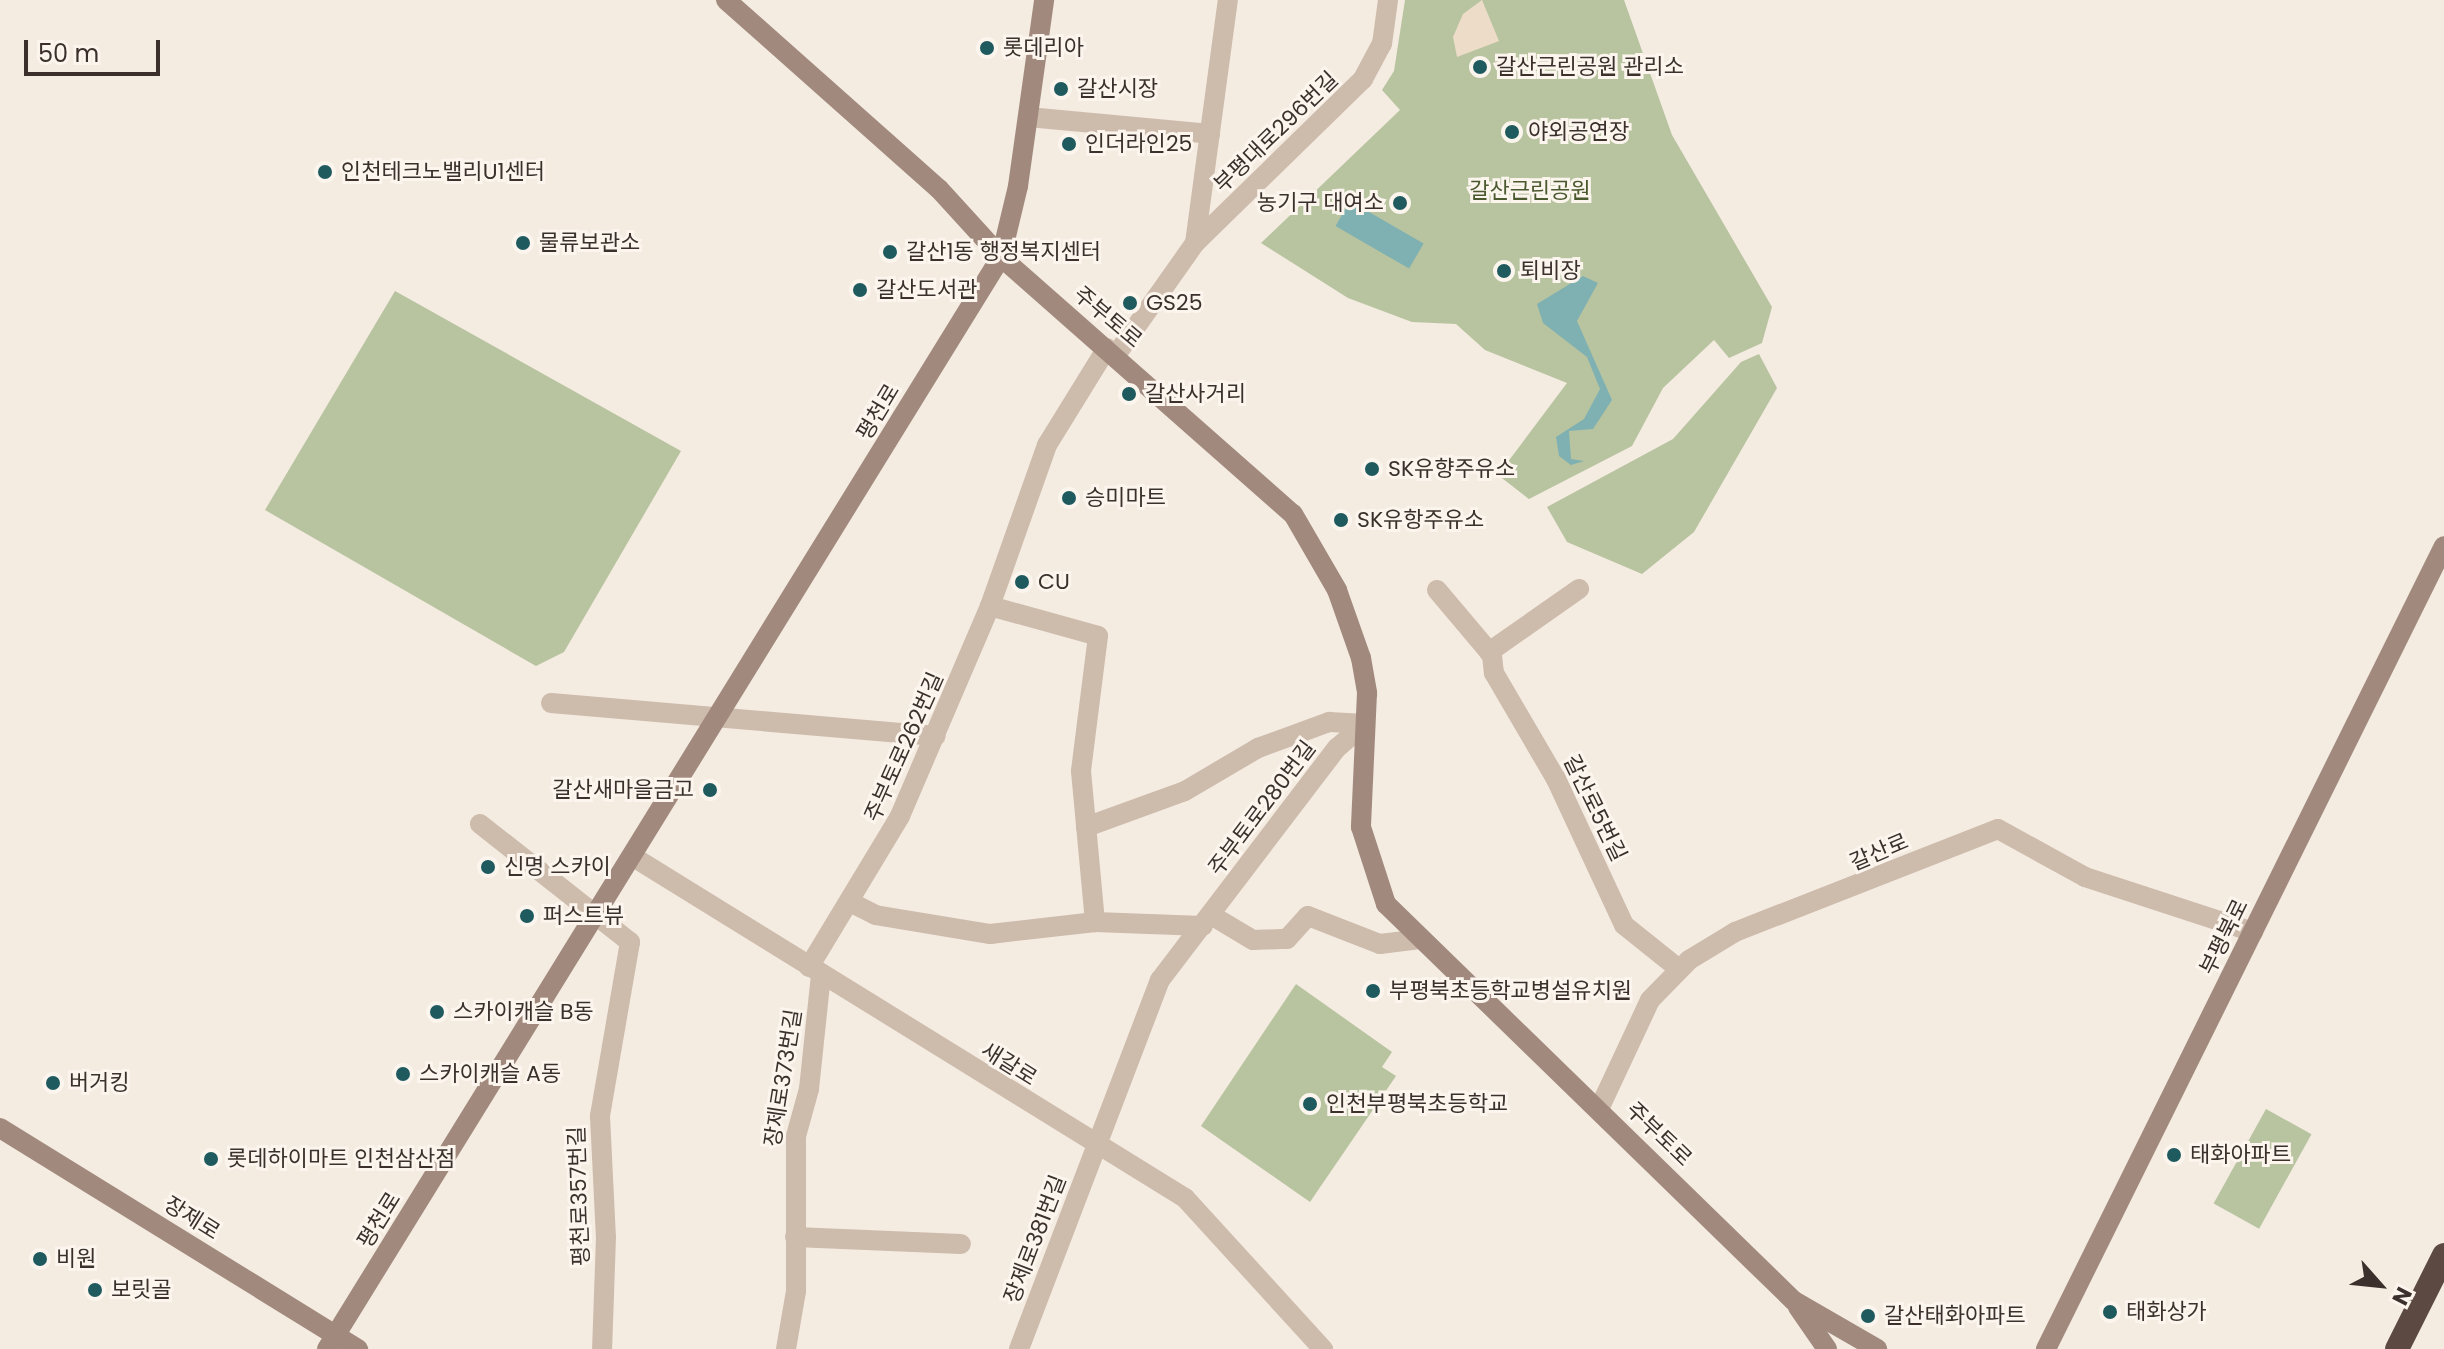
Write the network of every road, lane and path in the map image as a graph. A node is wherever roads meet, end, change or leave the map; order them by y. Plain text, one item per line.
1 (726, 0) edge
2 (1044, 0) edge
3 (1228, 0) edge
4 (1388, 0) edge
5 (1028, 117) junction
6 (1210, 134) junction
7 (1195, 243) junction
8 (1001, 257) junction
9 (1112, 351) junction
10 (2444, 546) edge
11 (1579, 589) dead end
12 (1437, 590) dead end
13 (990, 606) junction
14 (1489, 652) junction
15 (551, 703) dead end
16 (723, 714) junction
17 (1365, 724) junction
18 (936, 736) junction
19 (480, 824) dead end
20 (1086, 827) junction
21 (635, 858) junction
22 (850, 902) junction
23 (599, 913) junction
24 (1207, 920) junction
25 (1095, 922) junction
26 (2253, 932) junction
27 (1418, 939) junction
28 (1679, 969) junction
29 (815, 971) junction
30 (1599, 1109) junction
31 (0, 1128) edge
32 (1094, 1146) junction
33 (795, 1237) junction
34 (961, 1244) dead end
35 (2444, 1255) edge
36 (1794, 1301) junction
37 (331, 1342) edge
38 (358, 1349) edge
39 (602, 1349) edge
40 (786, 1349) edge
41 (1019, 1349) edge
42 (1323, 1349) edge
43 (1827, 1349) edge
44 (1877, 1349) edge
45 (2046, 1349) edge
46 (2397, 1349) edge

1 - 8 main road, 주부토로
2 - 5 main road, 평천로
3 - 6 street, 부평대로296번길
4 - 7 street, 부평대로296번길
5 - 6 street
5 - 8 main road, 평천로
6 - 7 street, 부평대로296번길
7 - 9 street, 부평대로296번길
8 - 9 main road, 주부토로
8 - 16 main road, 평천로
9 - 13 street, 주부토로262번길
9 - 17 main road, 주부토로
10 - 26 main road, 부평북로
11 - 14 street
12 - 14 street, 갈산로5번길
13 - 18 street, 주부토로262번길
13 - 20 street
14 - 28 street, 갈산로5번길
15 - 16 street
16 - 18 street
16 - 21 main road, 평천로
17 - 20 street
17 - 24 street, 주부토로280번길
17 - 27 main road, 주부토로
18 - 22 street, 주부토로262번길
19 - 23 street
20 - 25 street
21 - 23 main road, 평천로
21 - 29 street, 새갈로
22 - 25 street
22 - 29 street, 주부토로262번길
23 - 37 main road, 평천로
23 - 39 street, 평천로357번길
24 - 25 street
24 - 27 street
24 - 32 street, 주부토로280번길
26 - 28 street, 갈산로
26 - 45 main road, 부평북로
27 - 30 main road, 주부토로
28 - 30 street, 갈산로
29 - 32 street, 새갈로
29 - 33 street, 장제로373번길
30 - 36 main road, 주부토로
31 - 37 main road, 장제로
32 - 41 street, 장제로381번길
32 - 42 street, 새갈로
33 - 34 street
33 - 40 street, 장제로373번길
35 - 46 highway
36 - 43 main road
36 - 44 main road, 주부토로
37 - 38 main road, 장제로

